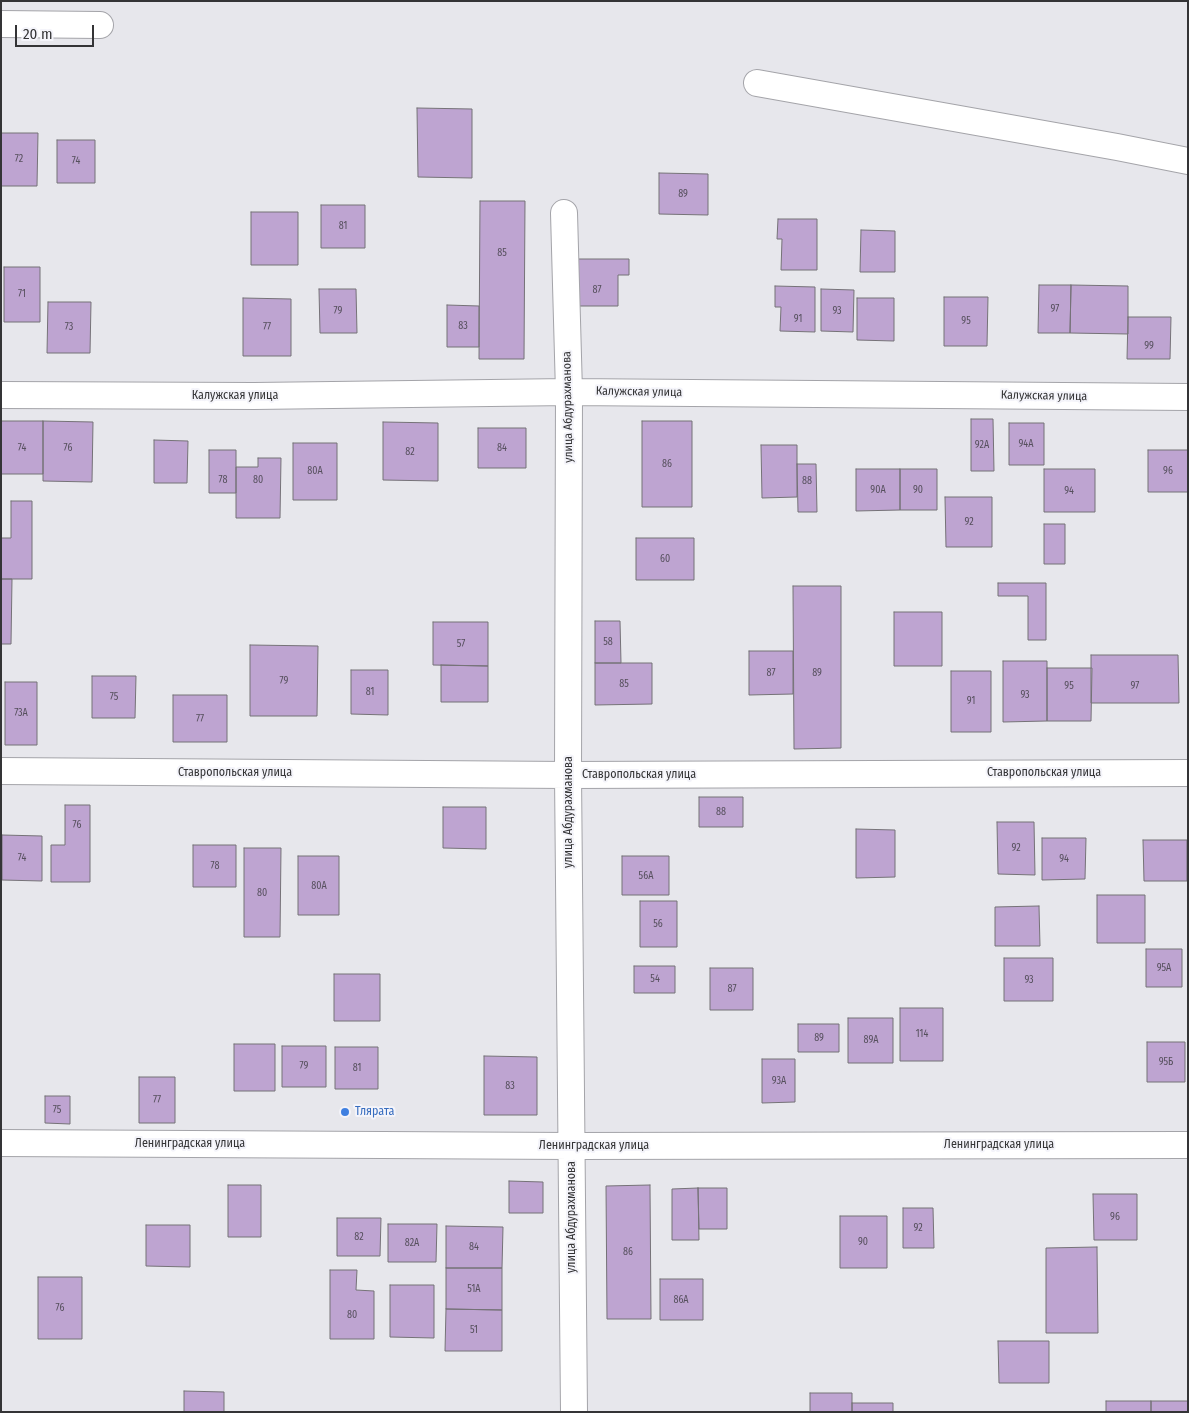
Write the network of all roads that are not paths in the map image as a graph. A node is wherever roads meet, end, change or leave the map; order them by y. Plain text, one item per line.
1 (1, 24) edge
2 (100, 25) dead end
3 (758, 83) dead end
4 (1188, 161) edge
5 (564, 213) dead end
6 (568, 392) junction
7 (1, 395) edge
8 (1188, 397) edge
9 (1, 771) edge
10 (1188, 773) edge
11 (568, 775) junction
12 (1, 1143) edge
13 (1188, 1145) edge
14 (571, 1146) junction
15 (574, 1412) edge

1 - 2 street
3 - 4 street
5 - 6 street, улица Абдурахманова
6 - 7 street, Калужская улица
6 - 8 street, Калужская улица
6 - 11 street, улица Абдурахманова
9 - 11 street, Ставропольская улица
10 - 11 street, Ставропольская улица
11 - 14 street, улица Абдурахманова
12 - 14 street, Ленинградская улица
13 - 14 street, Ленинградская улица
14 - 15 street, улица Абдурахманова

